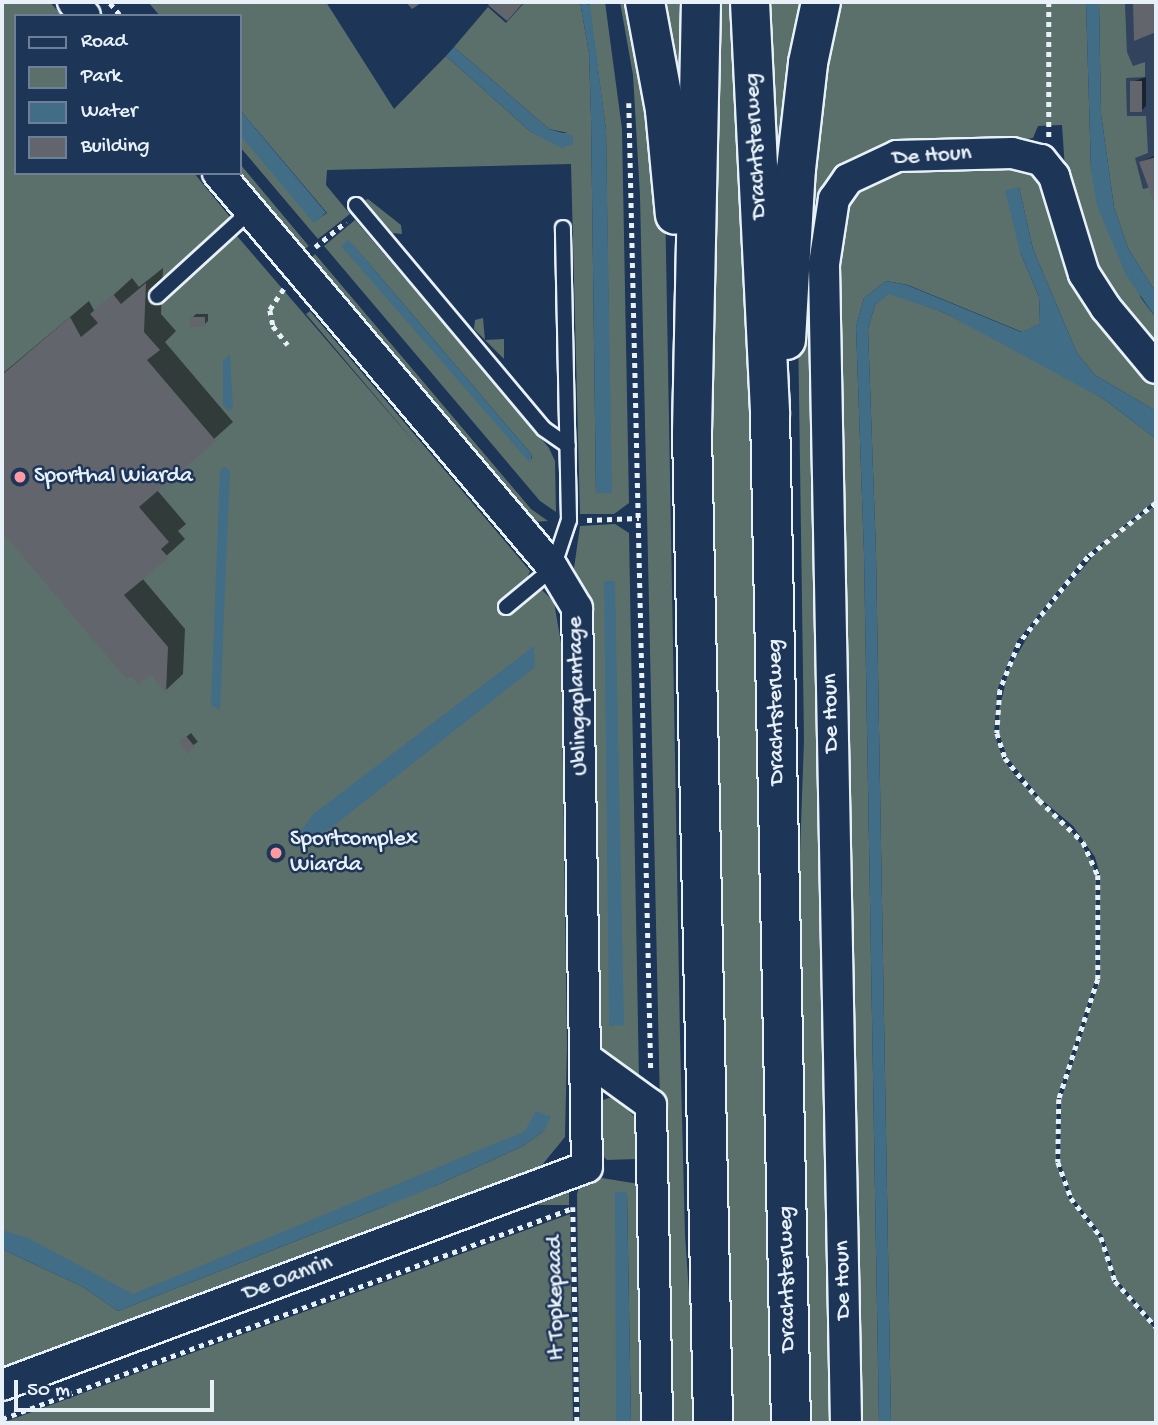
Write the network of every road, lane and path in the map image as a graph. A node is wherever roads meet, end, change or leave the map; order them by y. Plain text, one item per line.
1 (645, 2) edge
2 (701, 2) edge
3 (750, 2) edge
4 (821, 2) edge
5 (1049, 2) edge
6 (628, 90) dead end
7 (1041, 160) junction
8 (220, 175) edge
9 (358, 208) joint
10 (250, 211) junction
11 (563, 228) dead end
12 (308, 236) dead end
13 (316, 246) junction
14 (325, 257) dead end
15 (157, 296) dead end
16 (1156, 368) edge
17 (770, 415) junction
18 (692, 433) junction
19 (568, 446) junction
20 (1156, 503) edge
21 (639, 518) junction
22 (569, 520) junction
23 (553, 568) junction
24 (506, 607) dead end
25 (586, 1058) junction
26 (651, 1105) junction
27 (573, 1171) junction
28 (573, 1208) junction
29 (1156, 1327) edge
30 (2, 1385) edge
31 (2, 1419) edge
32 (577, 1423) edge
33 (657, 1423) edge
34 (713, 1423) edge
35 (791, 1423) edge
36 (846, 1423) edge

1 - 18 main road
2 - 18 main road
3 - 17 main road, Drachtsterweg
4 - 17 main road
5 - 7 path
6 - 21 path
7 - 16 street
7 - 36 street, De Houn
8 - 10 street, Ublingaplantage
9 - 13 path
9 - 19 lane
10 - 15 lane
10 - 23 street, Ublingaplantage
11 - 19 lane
12 - 13 path
13 - 14 path
17 - 35 main road, Drachtsterweg
18 - 34 main road
19 - 22 lane
20 - 29 path
21 - 22 path
21 - 26 path
22 - 23 lane
23 - 24 lane
23 - 25 street, Ublingaplantage
25 - 26 street
25 - 27 street, Ublingaplantage
26 - 33 street
27 - 28 path, It Topkepaad
27 - 30 street, De Oanrin
28 - 31 path
28 - 32 path, It Topkepaad

